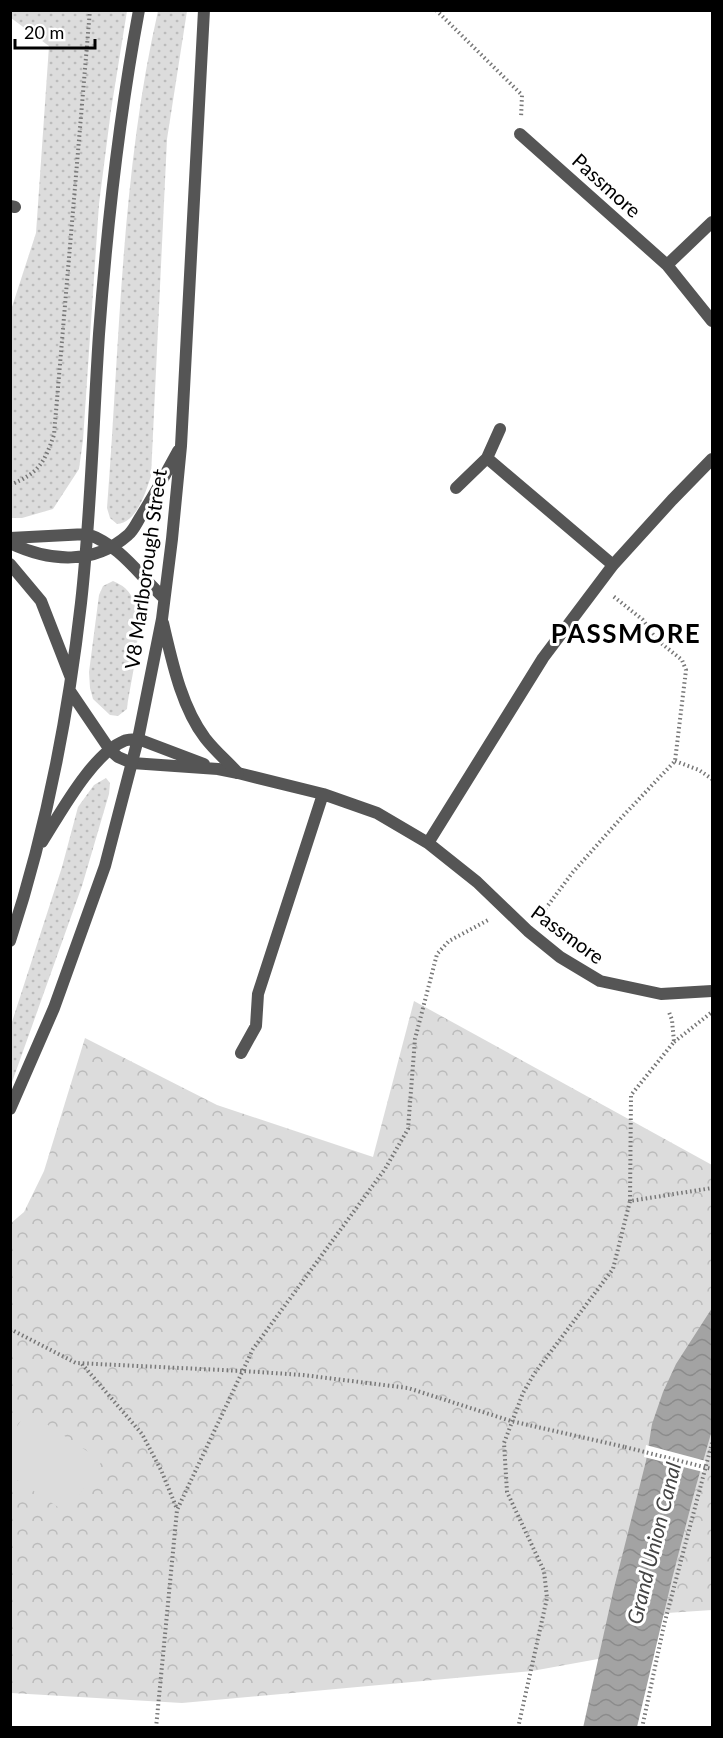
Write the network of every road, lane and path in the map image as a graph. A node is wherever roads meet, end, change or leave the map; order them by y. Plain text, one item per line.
1 (90, 10) edge
2 (139, 10) edge
3 (204, 10) edge
4 (436, 10) edge
5 (520, 134) joint
6 (712, 222) edge
7 (667, 265) junction
8 (712, 321) edge
9 (500, 429) dead end
10 (181, 446) junction
11 (487, 458) junction
12 (712, 459) edge
13 (10, 485) edge
14 (456, 488) dead end
15 (87, 534) junction
16 (10, 538) edge
17 (10, 543) edge
18 (112, 546) junction
19 (85, 557) junction
20 (10, 564) edge
21 (613, 565) junction
22 (599, 584) junction
23 (164, 598) junction
24 (162, 619) junction
25 (71, 685) junction
26 (138, 739) junction
27 (110, 750) junction
28 (675, 761) junction
29 (132, 763) junction
30 (218, 769) junction
31 (238, 773) junction
32 (712, 779) edge
33 (323, 794) junction
34 (428, 843) junction
35 (36, 853) junction
36 (507, 911) junction
37 (528, 931) junction
38 (10, 941) edge
39 (712, 991) edge
40 (662, 994) junction
41 (712, 1012) edge
42 (674, 1042) junction
43 (241, 1053) dead end
44 (10, 1109) edge
45 (712, 1188) edge
46 (630, 1201) junction
47 (10, 1329) edge
48 (82, 1364) junction
49 (243, 1371) junction
50 (511, 1421) junction
51 (712, 1443) edge
52 (710, 1457) edge
53 (712, 1469) edge
54 (177, 1509) junction
55 (156, 1728) edge
56 (518, 1728) edge
57 (642, 1728) edge

1 - 13 path
2 - 15 street
3 - 10 street, V8 Marlborough Street
4 - 5 path
5 - 7 street, Passmore
6 - 7 street
7 - 8 street, Passmore
9 - 11 street
10 - 18 street
10 - 23 street, V8 Marlborough Street
11 - 14 street
11 - 21 street
12 - 21 street
15 - 16 street
15 - 18 street
15 - 19 street
17 - 19 street
18 - 19 street
18 - 23 street
19 - 25 street
20 - 25 street
21 - 22 street
22 - 28 path
22 - 34 street
23 - 24 street, V8 Marlborough Street
24 - 26 street, V8 Marlborough Street
24 - 31 street
25 - 27 street
25 - 35 street
26 - 27 street
26 - 29 street, V8 Marlborough Street
26 - 30 street, Passmore
27 - 29 street
27 - 35 street
28 - 32 path
28 - 37 path
29 - 30 street, Passmore
29 - 44 street, V8 Marlborough Street
30 - 31 street, Passmore
31 - 33 street, Passmore
33 - 34 street, Passmore
33 - 43 street
34 - 36 street, Passmore
35 - 38 street
36 - 37 street, Passmore
36 - 49 path
37 - 40 street, Passmore
39 - 40 street, Passmore
40 - 42 path
41 - 42 path
42 - 46 path
45 - 46 path
46 - 50 path
47 - 48 path
48 - 49 path
48 - 54 path
49 - 50 path
49 - 54 path
50 - 53 path, bridge
50 - 56 path
51 - 52 path
52 - 57 path
54 - 55 path

